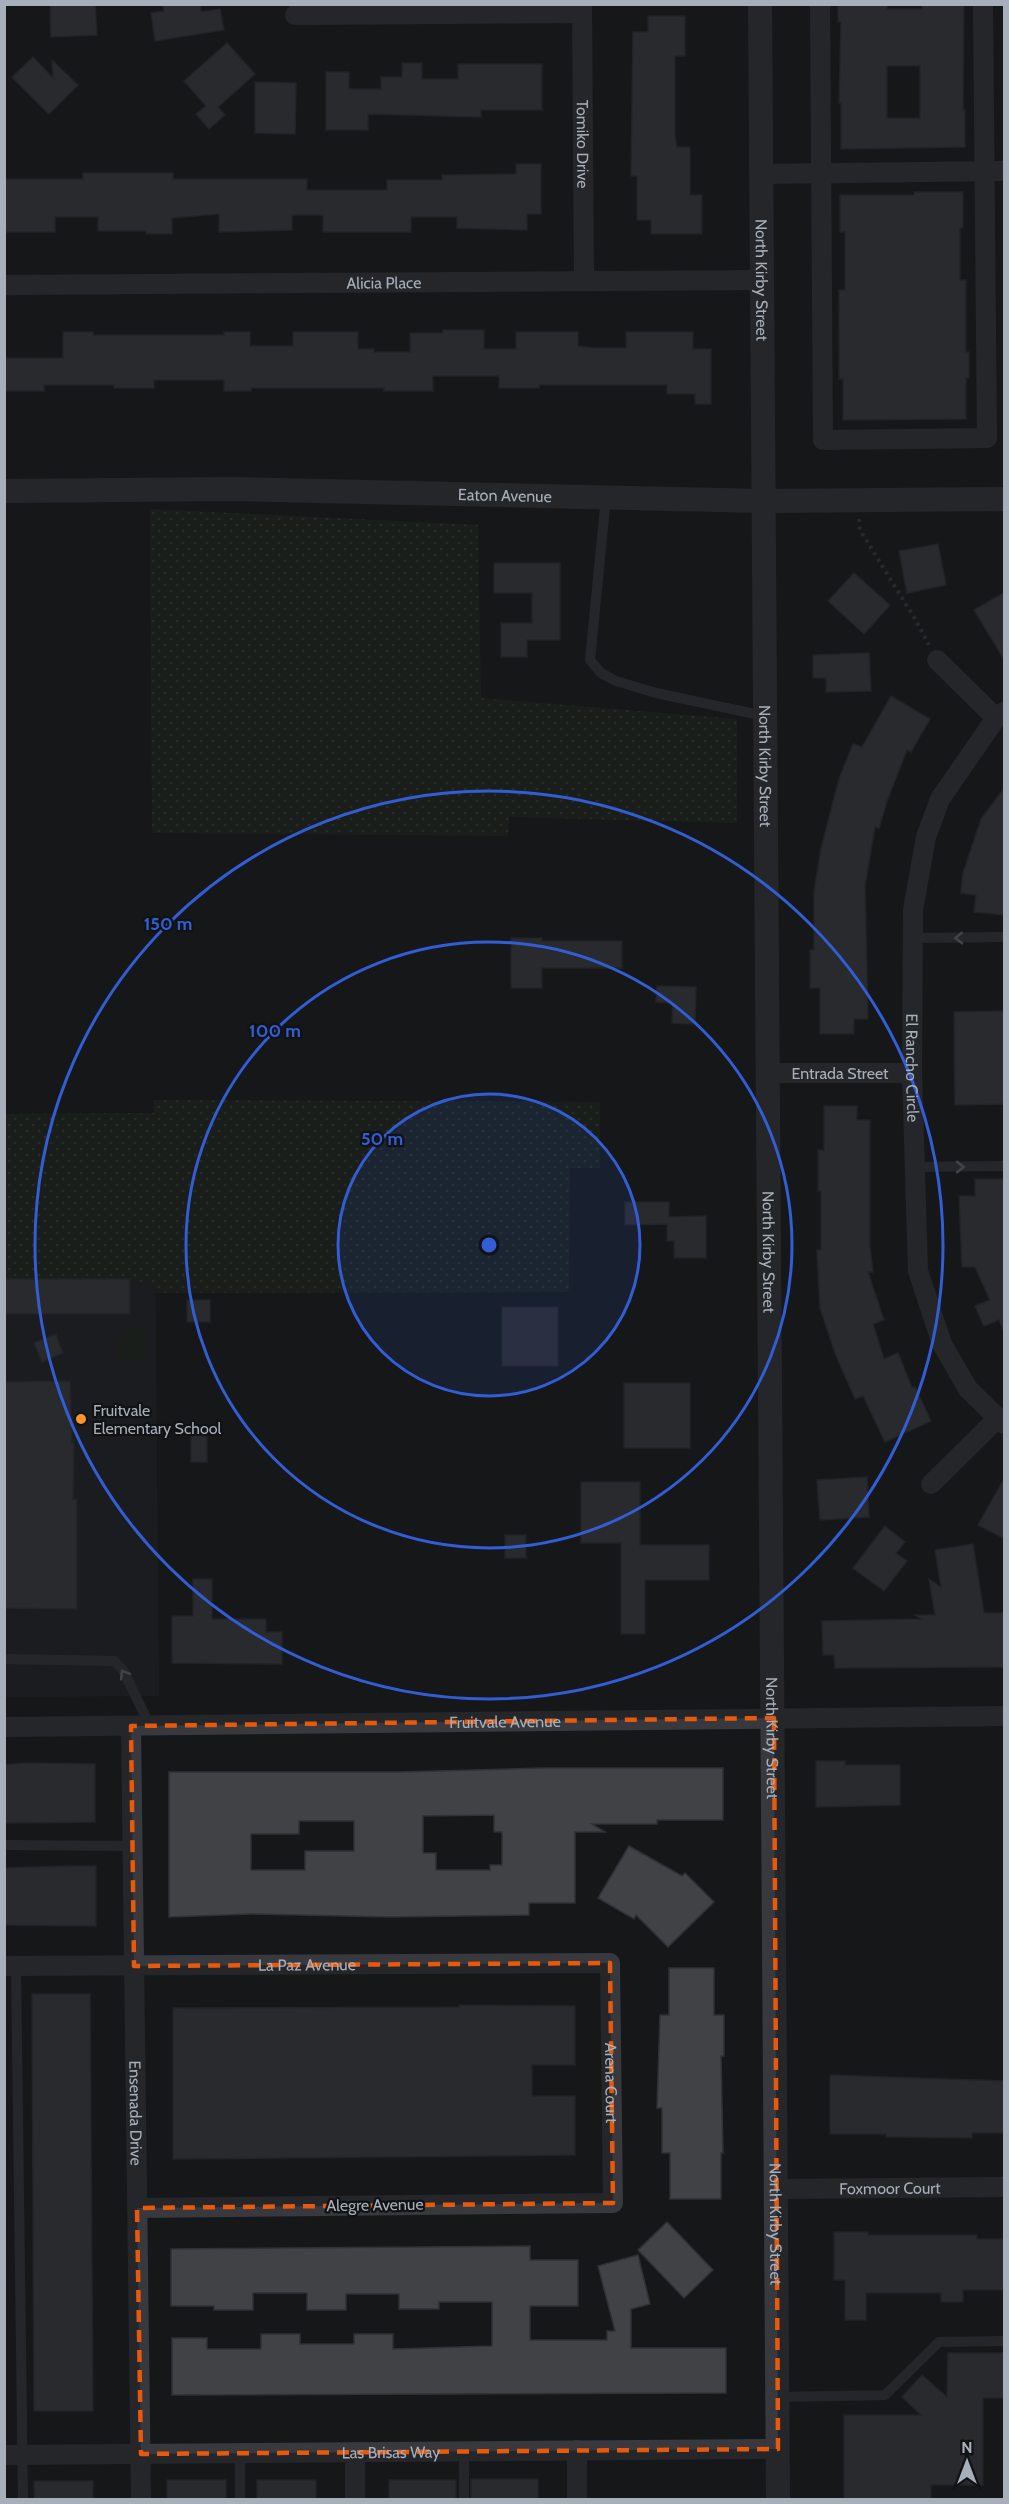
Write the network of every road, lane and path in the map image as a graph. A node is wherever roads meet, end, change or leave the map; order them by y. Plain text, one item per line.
1 (760, 4) edge
2 (820, 4) edge
3 (983, 4) edge
4 (582, 9) edge
5 (295, 15) dead end
6 (1005, 171) edge
7 (983, 172) junction
8 (820, 173) junction
9 (761, 174) junction
10 (761, 280) junction
11 (584, 282) junction
12 (4, 285) edge
13 (4, 491) edge
14 (606, 497) junction
15 (1005, 499) edge
16 (858, 500) junction
17 (763, 501) junction
18 (937, 660) joint
19 (1000, 715) edge
20 (765, 716) junction
21 (1005, 937) edge
22 (913, 938) junction
23 (768, 1073) junction
24 (912, 1073) junction
25 (1005, 1166) edge
26 (915, 1167) junction
27 (1001, 1422) edge
28 (931, 1484) dead end
29 (4, 1659) edge
30 (1005, 1716) edge
31 (774, 1718) junction
32 (140, 1726) junction
33 (4, 1727) edge
34 (4, 1845) edge
35 (132, 1846) junction
36 (610, 1963) joint
37 (134, 1965) junction
38 (10, 1966) edge
39 (1005, 2187) edge
40 (776, 2189) junction
41 (613, 2203) joint
42 (137, 2208) junction
43 (1005, 2341) edge
44 (778, 2397) junction
45 (778, 2449) junction
46 (577, 2450) junction
47 (464, 2451) junction
48 (355, 2452) junction
49 (240, 2453) junction
50 (141, 2454) junction
51 (14, 2455) edge
52 (23, 2499) edge
53 (141, 2499) edge
54 (240, 2499) edge
55 (355, 2499) edge
56 (464, 2499) edge
57 (577, 2499) edge
58 (778, 2499) edge

1 - 9 street, North Kirby Street
2 - 8 street
3 - 7 street
4 - 5 street
4 - 11 street, Tomiko Drive
6 - 7 street
7 - 8 street
7 - 8 street
8 - 9 street
9 - 10 street, North Kirby Street
10 - 11 street, Alicia Place
10 - 17 street, North Kirby Street
11 - 12 street, Alicia Place
13 - 14 street, Eaton Avenue
14 - 17 street, Eaton Avenue
14 - 20 lane
15 - 16 street, Eaton Avenue
16 - 17 street, Eaton Avenue
16 - 18 path
17 - 20 street, North Kirby Street
18 - 19 street
19 - 22 street, El Rancho Circle
20 - 23 street, North Kirby Street
21 -> 22 lane
22 - 24 street, El Rancho Circle
23 - 24 street, Entrada Street
23 - 31 street, North Kirby Street
24 - 26 street, El Rancho Circle
26 -> 25 lane
26 - 27 street, El Rancho Circle
27 - 28 street
32 -> 29 lane
30 - 31 street, Fruitvale Avenue
31 - 32 street, Fruitvale Avenue
31 - 40 street, North Kirby Street
32 - 33 street, Fruitvale Avenue
32 - 35 street, Ensenada Drive
34 - 35 lane
35 - 37 street, Ensenada Drive
36 - 37 street, La Paz Avenue
36 - 41 street, Arena Court
37 - 38 street, La Paz Avenue
37 - 42 street, Ensenada Drive
38 - 51 lane
39 - 40 street, Foxmoor Court
40 - 44 street, North Kirby Street
41 - 42 street, Alegre Avenue
42 - 50 street, Ensenada Drive
43 - 44 lane
44 - 45 street, North Kirby Street
45 - 46 street, Las Brisas Way
45 - 58 street, North Kirby Street
46 - 47 street, Las Brisas Way
46 - 57 street
47 - 48 street, Las Brisas Way
47 - 56 lane
48 - 49 street, Las Brisas Way
48 - 55 street
49 - 50 street, Las Brisas Way
49 - 54 lane
50 - 51 street, Las Brisas Way
50 - 53 street, Ensenada Drive
51 - 52 lane

